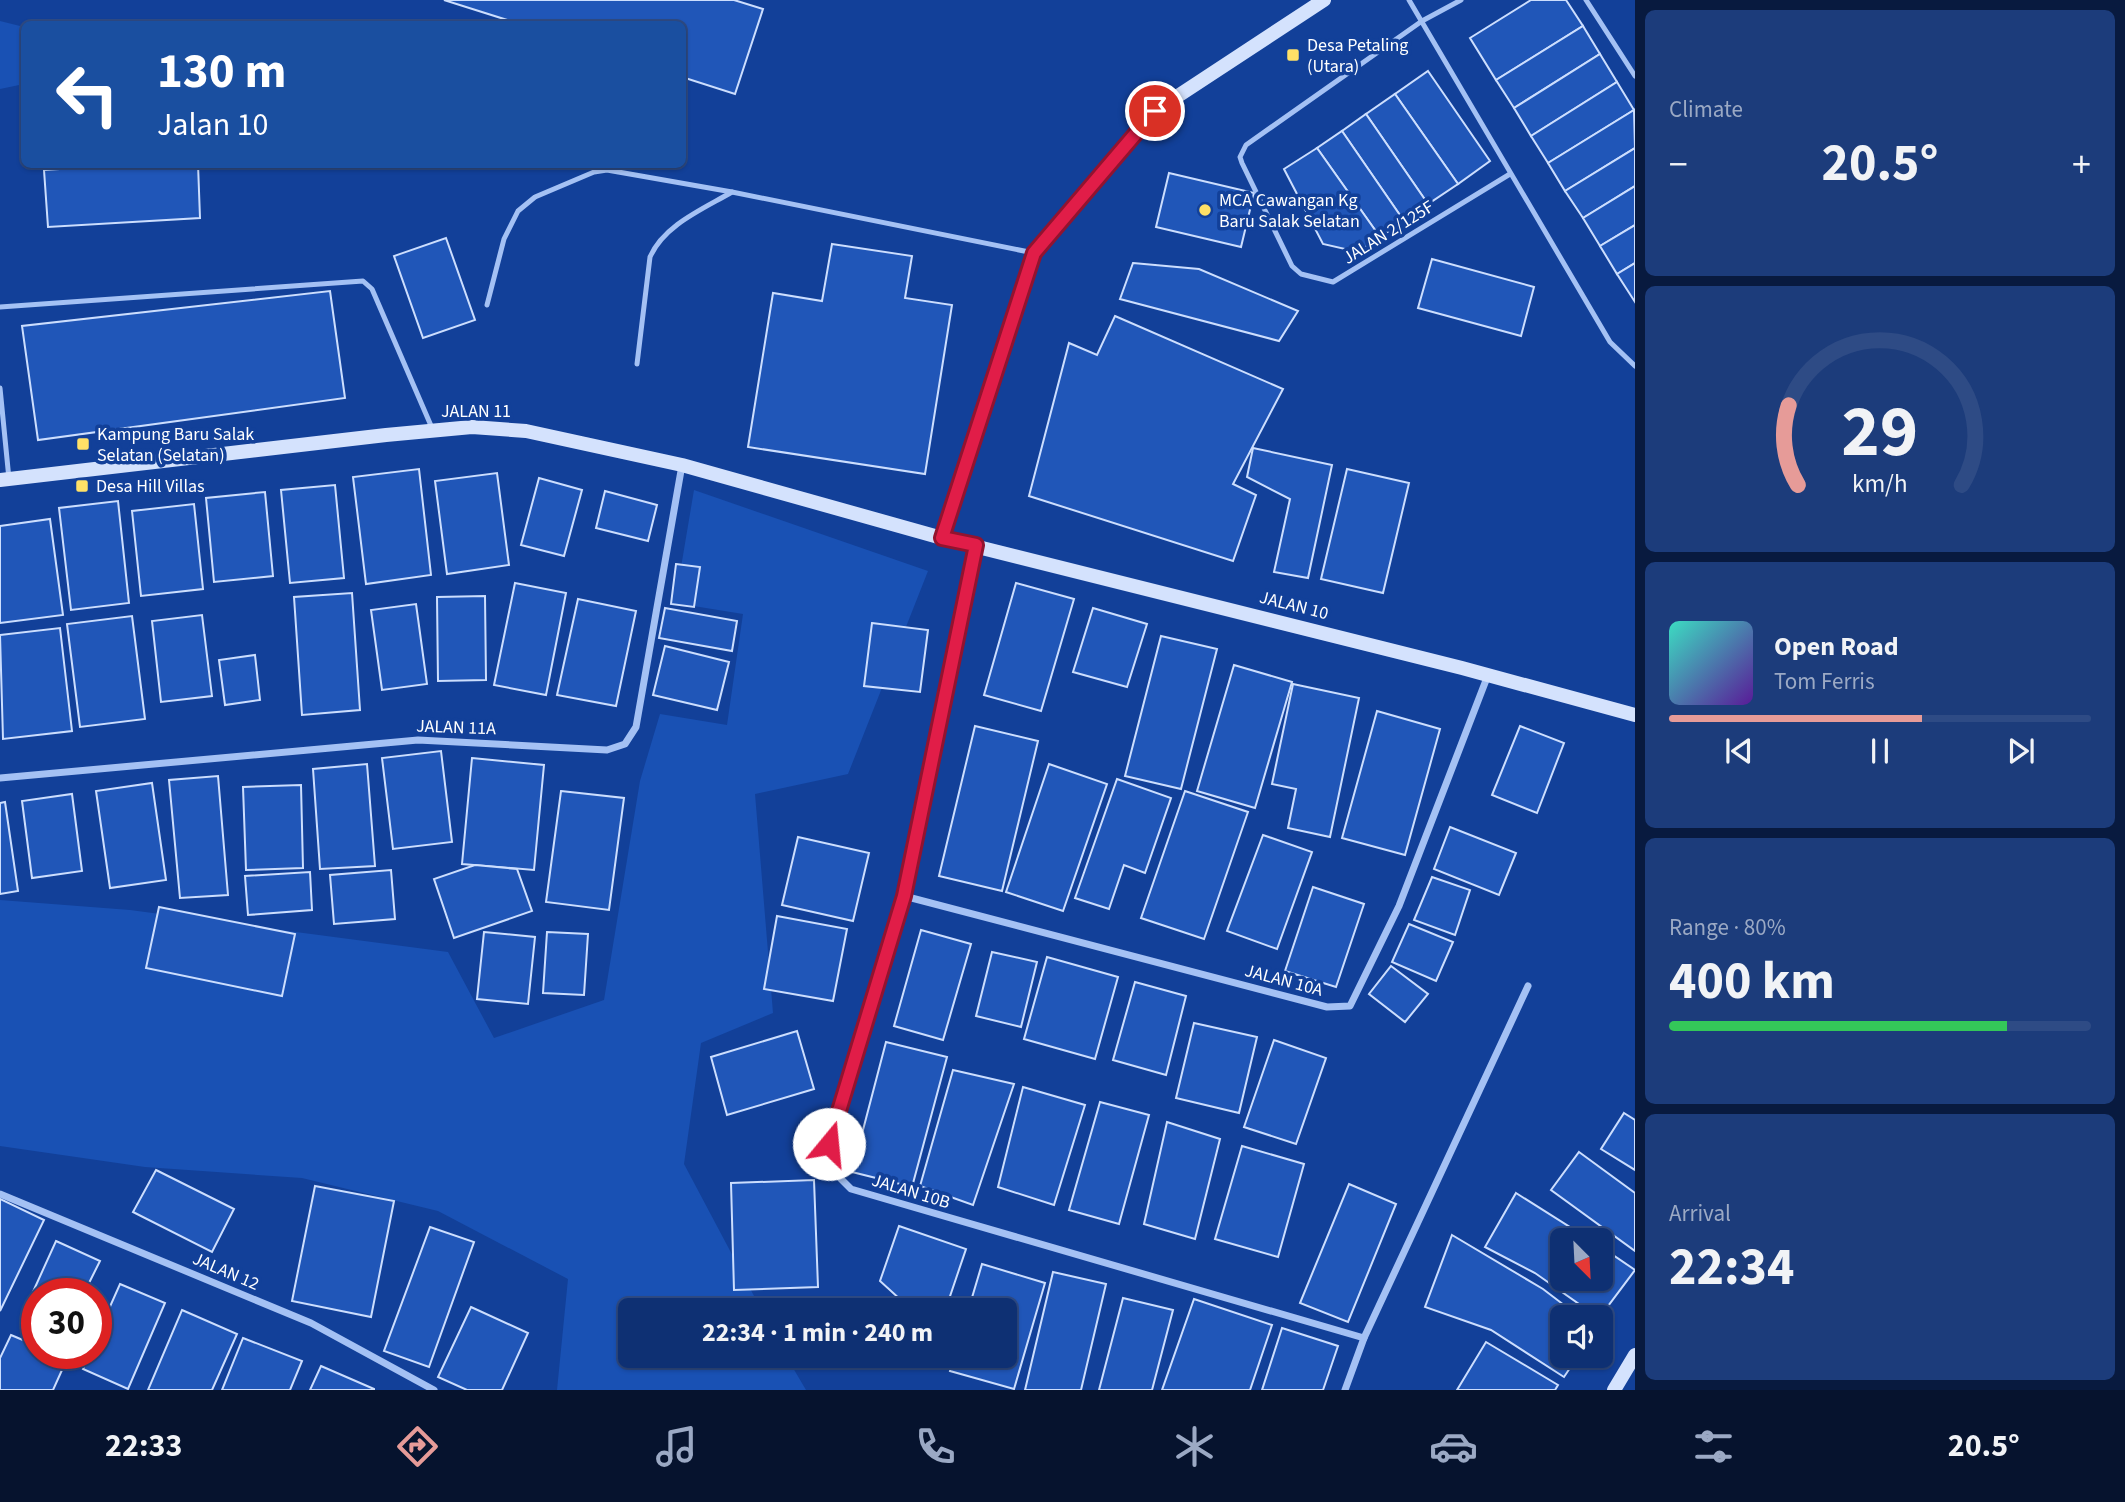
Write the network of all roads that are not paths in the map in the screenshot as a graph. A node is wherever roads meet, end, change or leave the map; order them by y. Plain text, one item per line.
1 (1324, 0) edge
2 (1409, 0) edge
3 (1461, 0) edge
4 (1586, 0) edge
5 (1422, 22) junction
6 (1635, 76) edge
7 (1510, 174) junction
8 (732, 192) junction
9 (1034, 253) junction
10 (488, 305) dead end
11 (0, 307) edge
12 (637, 365) dead end
13 (1635, 366) edge
14 (0, 388) edge
15 (433, 431) junction
16 (682, 465) junction
17 (4, 480) edge
18 (942, 538) junction
19 (976, 545) junction
20 (1488, 675) junction
21 (1635, 715) edge
22 (0, 778) edge
23 (904, 896) junction
24 (1528, 986) dead end
25 (0, 1194) edge
26 (1364, 1338) junction
27 (1635, 1354) edge
28 (434, 1390) edge
29 (1345, 1390) edge
30 (1614, 1390) edge

1 - 9 street
2 - 5 lane
3 - 5 lane, JALAN 2/125F
4 - 6 lane
5 - 7 lane
5 - 7 lane, JALAN 2/125F
7 - 13 lane
8 - 9 lane
8 - 10 lane
8 - 12 lane
9 - 18 street
11 - 15 lane
14 - 17 lane
15 - 16 street, JALAN 11
15 - 17 street, JALAN 11
16 - 18 street, JALAN 11
16 - 22 street, JALAN 11A
18 - 19 street, JALAN 10
19 - 20 street, JALAN 10
19 - 23 street, JALAN 10B
20 - 21 street, JALAN 10
20 - 23 street, JALAN 10A
23 - 26 street, JALAN 10B
24 - 26 street
25 - 28 street, JALAN 12
26 - 29 street
27 - 30 street

